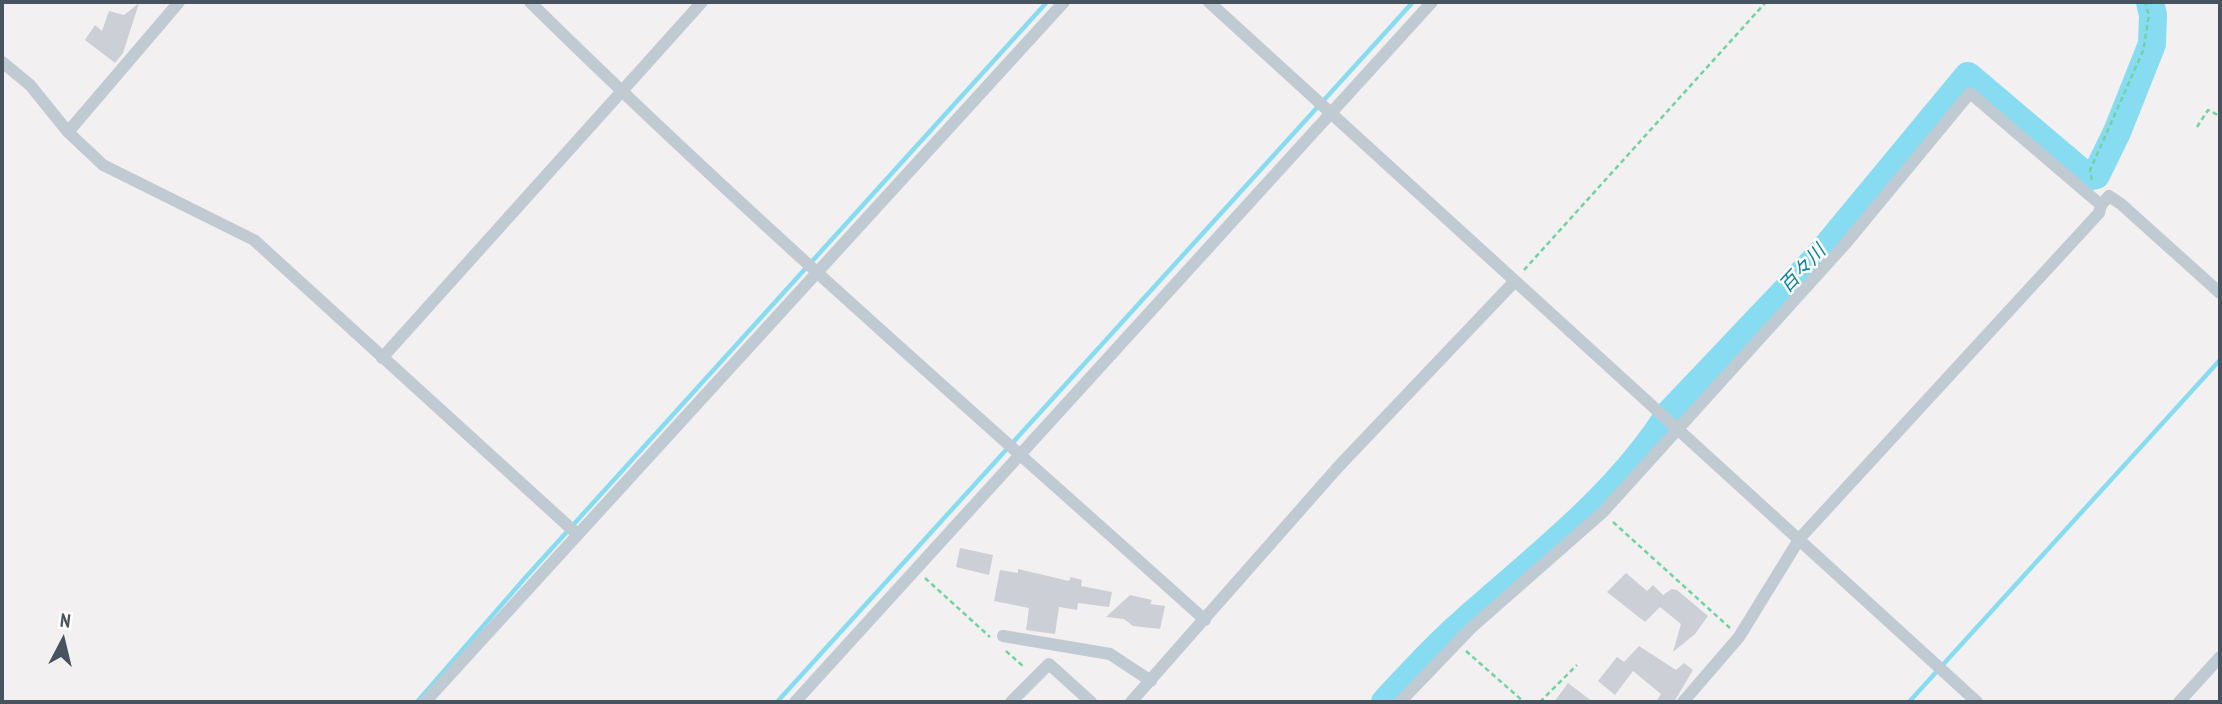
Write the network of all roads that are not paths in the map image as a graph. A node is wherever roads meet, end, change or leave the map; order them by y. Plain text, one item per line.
1 (179, 2) edge
2 (530, 2) edge
3 (702, 2) edge
4 (1064, 2) edge
5 (1209, 2) edge
6 (1432, 2) edge
7 (2, 62) edge
8 (621, 92) junction
9 (1323, 108) junction
10 (68, 132) junction
11 (2101, 205) junction
12 (812, 267) junction
13 (1515, 281) junction
14 (2220, 293) edge
15 (382, 358) junction
16 (1675, 427) junction
17 (1017, 452) junction
18 (572, 530) junction
19 (1800, 538) junction
20 (1205, 620) junction
21 (999, 639) road end
22 (1057, 645) junction
23 (2220, 657) edge
24 (1049, 664) junction
25 (1151, 681) junction
26 (425, 702) edge
27 (795, 702) edge
28 (1011, 702) edge
29 (1091, 702) edge
30 (1131, 702) edge
31 (1400, 702) edge
32 (1683, 702) edge
33 (1977, 702) edge
34 (2179, 702) edge

1 - 10 street
2 - 8 street
3 - 8 street
4 - 12 street
5 - 9 street
6 - 9 street
7 - 10 street
8 - 12 street
8 - 15 street
9 - 13 street
9 - 17 street
10 - 15 street
11 - 14 street
11 - 16 street
11 - 19 street
12 - 17 street
12 - 18 street
13 - 16 street
13 - 20 street
15 - 18 street
16 - 19 street
16 - 31 street
17 - 20 street
17 - 27 street
18 - 26 street
19 - 32 street
19 - 33 street
20 - 25 street
21 - 22 street
22 - 24 street
22 - 25 street
23 - 34 street
24 - 28 street
24 - 29 street
25 - 30 street

